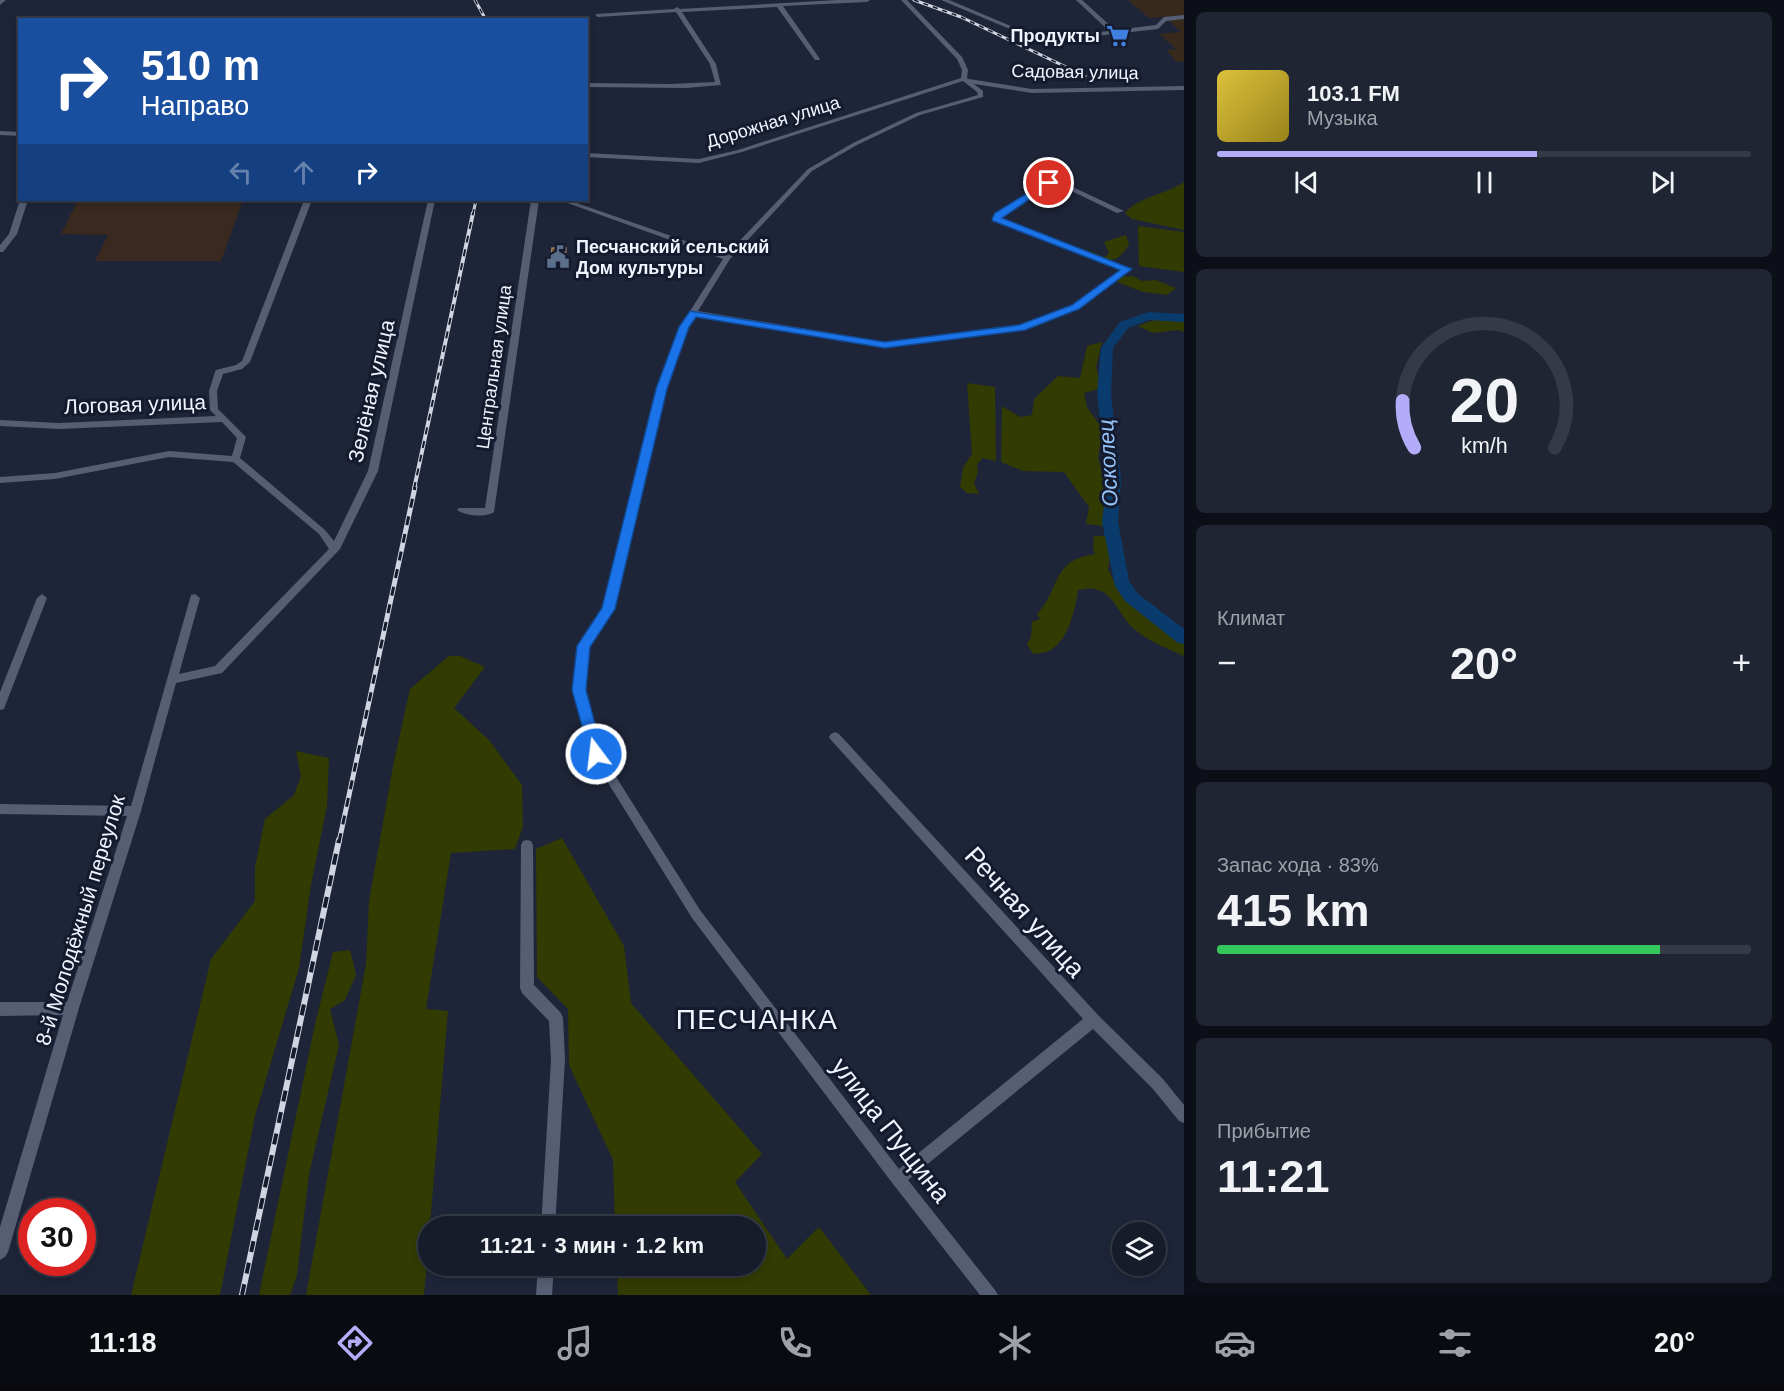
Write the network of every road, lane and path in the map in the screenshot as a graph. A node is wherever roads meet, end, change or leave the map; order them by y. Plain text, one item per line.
1 (867, 0) edge
2 (904, 0) edge
3 (944, 0) edge
4 (1080, 0) edge
5 (778, 4) junction
6 (677, 9) junction
7 (598, 15) dead end
8 (1184, 17) edge
9 (1114, 32) junction
10 (817, 59) dead end
11 (964, 80) junction
12 (588, 85) edge
13 (1184, 88) edge
14 (0, 133) edge
15 (18, 134) edge
16 (588, 155) edge
17 (24, 201) edge
18 (308, 201) edge
19 (432, 201) edge
20 (535, 201) edge
21 (566, 201) edge
22 (1120, 212) dead end
23 (0, 250) edge
24 (727, 258) junction
25 (694, 313) junction
26 (224, 419) junction
27 (0, 423) edge
28 (235, 459) junction
29 (0, 480) edge
30 (462, 510) dead end
31 (322, 531) junction
32 (342, 533) junction
33 (334, 549) junction
34 (42, 598) dead end
35 (195, 598) dead end
36 (171, 680) junction
37 (0, 706) edge
38 (836, 736) dead end
39 (0, 809) edge
40 (135, 811) junction
41 (527, 845) dead end
42 (72, 1008) junction
43 (0, 1009) edge
44 (1093, 1020) junction
45 (1184, 1116) edge
46 (898, 1179) junction
47 (549, 1216) edge
48 (0, 1252) edge
49 (545, 1276) edge
50 (544, 1295) edge
51 (990, 1295) edge

1 - 5 street
2 - 11 street
3 - 9 street
4 - 9 street
5 - 6 street
5 - 10 street
6 - 7 street
6 - 12 street
8 - 9 street
11 - 13 street, Садовая улица
11 - 16 street, Дорожная улица
11 - 24 street
14 - 15 street
17 - 23 street
18 - 26 street
19 - 32 street, Зелёная улица
20 - 30 street, Центральная улица
21 - 24 street
22 - 25 street
24 - 25 street
25 - 46 street, улица Пущина
26 - 27 street, Логовая улица
26 - 28 street, Логовая улица
28 - 29 street
28 - 31 street
31 - 32 street
31 - 33 street
32 - 33 street, Зелёная улица
33 - 36 street, Зелёная улица
34 - 37 street
35 - 36 street, 8-й Молодёжный переулок
36 - 40 street, 8-й Молодёжный переулок
38 - 44 street, Речная улица
39 - 40 street
40 - 42 street, 8-й Молодёжный переулок
41 - 47 street
42 - 43 street
42 - 48 street, 8-й Молодёжный переулок
44 - 45 street, Речная улица
44 - 46 street
46 - 51 street, улица Пущина
49 - 50 street

